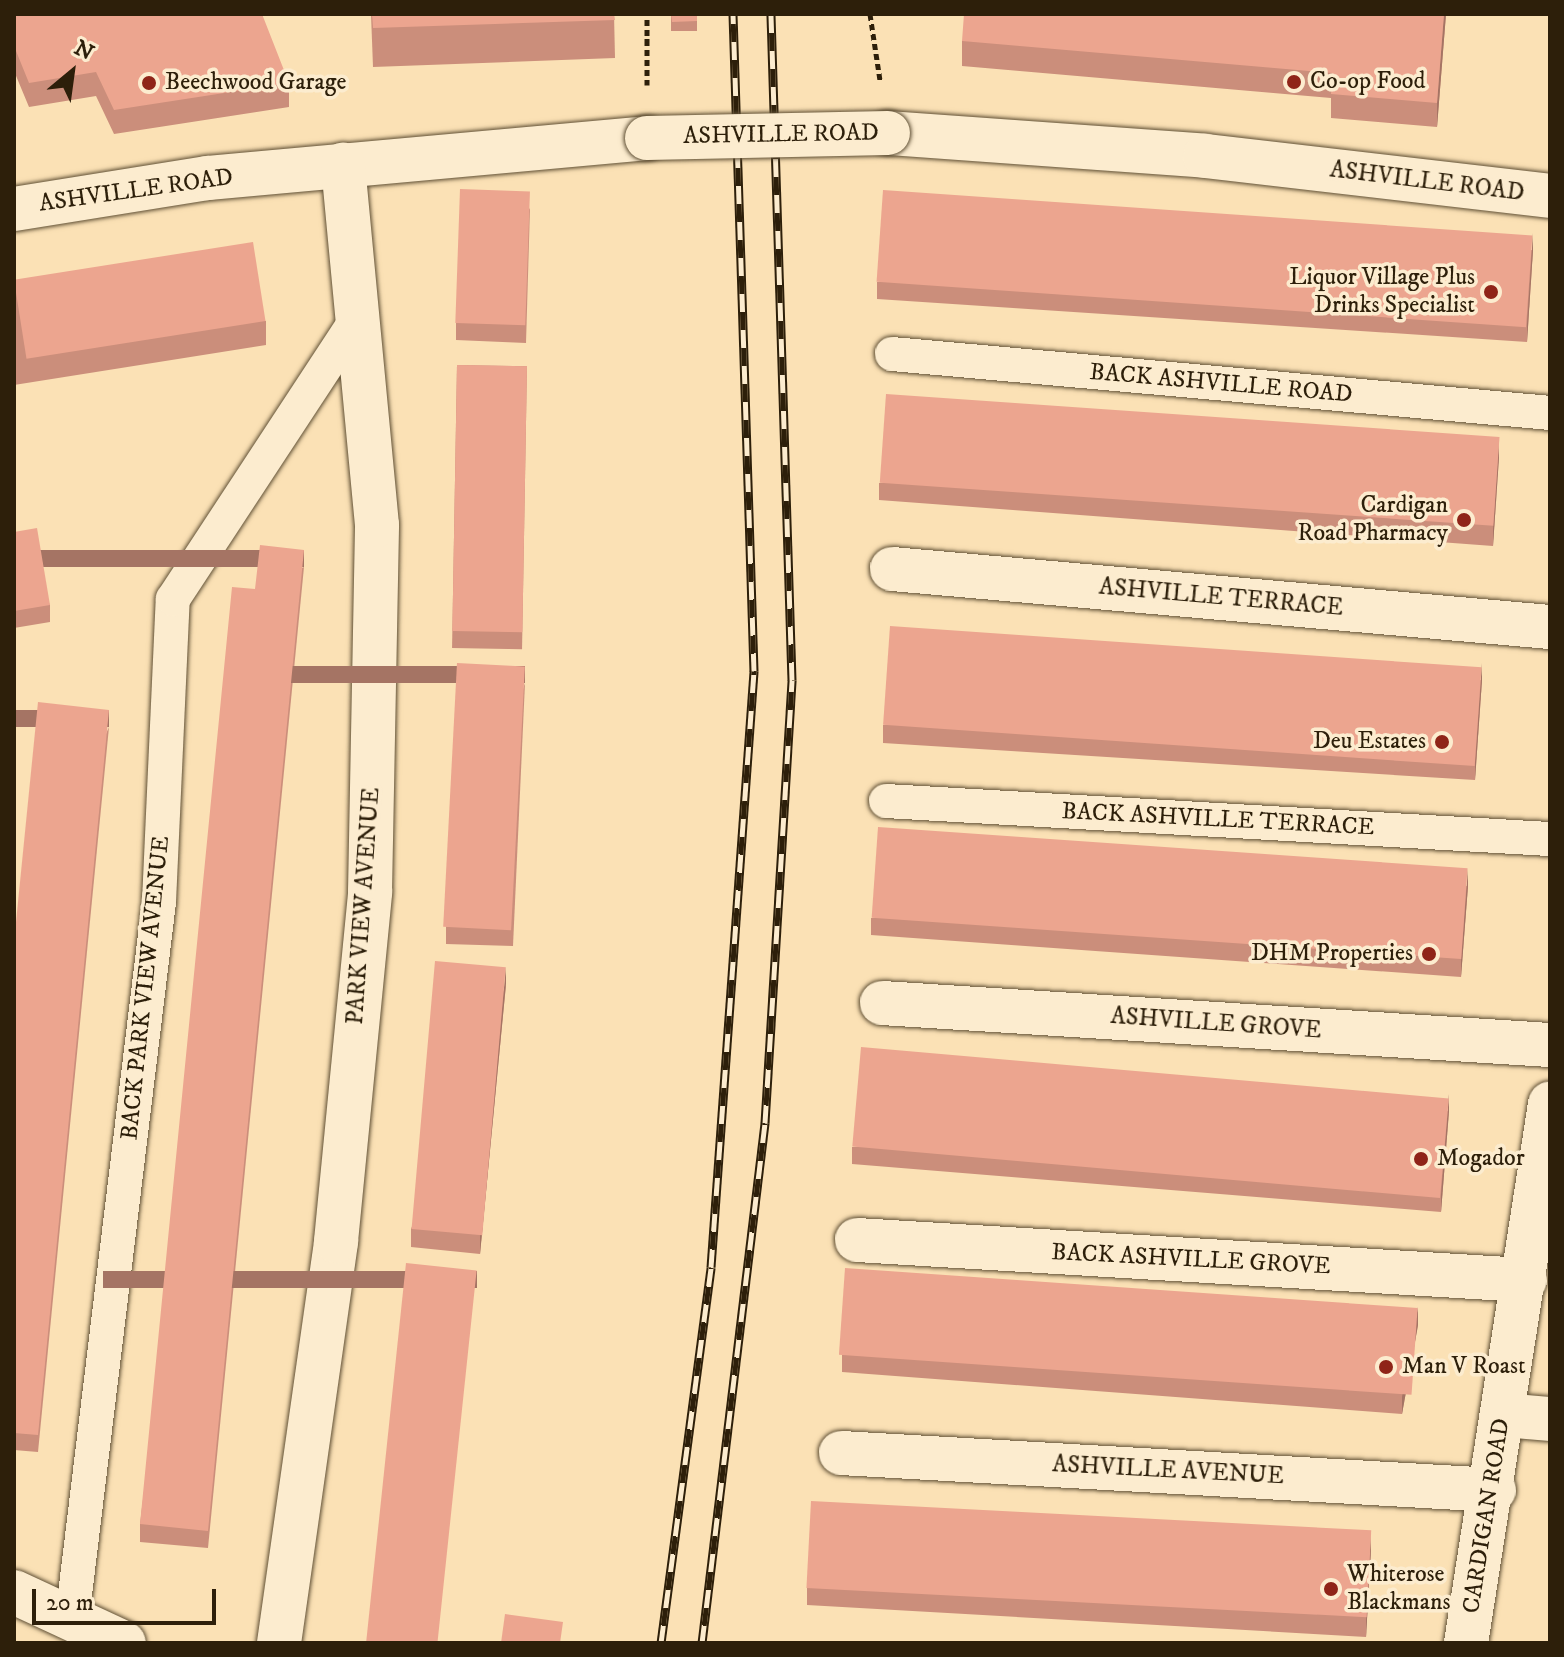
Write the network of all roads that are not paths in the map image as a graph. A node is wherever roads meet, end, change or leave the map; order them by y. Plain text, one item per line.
1 (343, 165) junction
2 (1550, 196) edge
3 (14, 209) edge
4 (361, 313) junction
5 (892, 354) dead end
6 (1550, 413) edge
7 (892, 569) dead end
8 (1550, 627) edge
9 (886, 801) dead end
10 (1550, 839) edge
11 (882, 1003) dead end
12 (1550, 1045) edge
13 (1550, 1104) edge
14 (1544, 1201) edge
15 (857, 1240) dead end
16 (1525, 1280) junction
17 (1503, 1415) junction
18 (1550, 1419) edge
19 (841, 1453) dead end
20 (1494, 1490) junction
21 (14, 1592) edge
22 (72, 1619) junction
23 (124, 1643) edge
24 (279, 1643) edge
25 (1466, 1643) edge

1 - 2 street, ASHVILLE ROAD, bridge
1 - 3 street, ASHVILLE ROAD
1 - 4 street, PARK VIEW AVENUE
4 - 22 lane, BACK PARK VIEW AVENUE
4 - 24 street, PARK VIEW AVENUE
5 - 6 lane, BACK ASHVILLE ROAD
7 - 8 street, ASHVILLE TERRACE
9 - 10 lane, BACK ASHVILLE TERRACE
11 - 12 street, ASHVILLE GROVE
13 - 14 street, CARDIGAN ROAD
14 - 16 street, CARDIGAN ROAD
15 - 16 street, BACK ASHVILLE GROVE
16 - 17 street, CARDIGAN ROAD
17 - 18 street
17 - 20 street, CARDIGAN ROAD
19 - 20 street, ASHVILLE AVENUE
20 - 25 street, CARDIGAN ROAD
21 - 22 street
22 - 23 street

